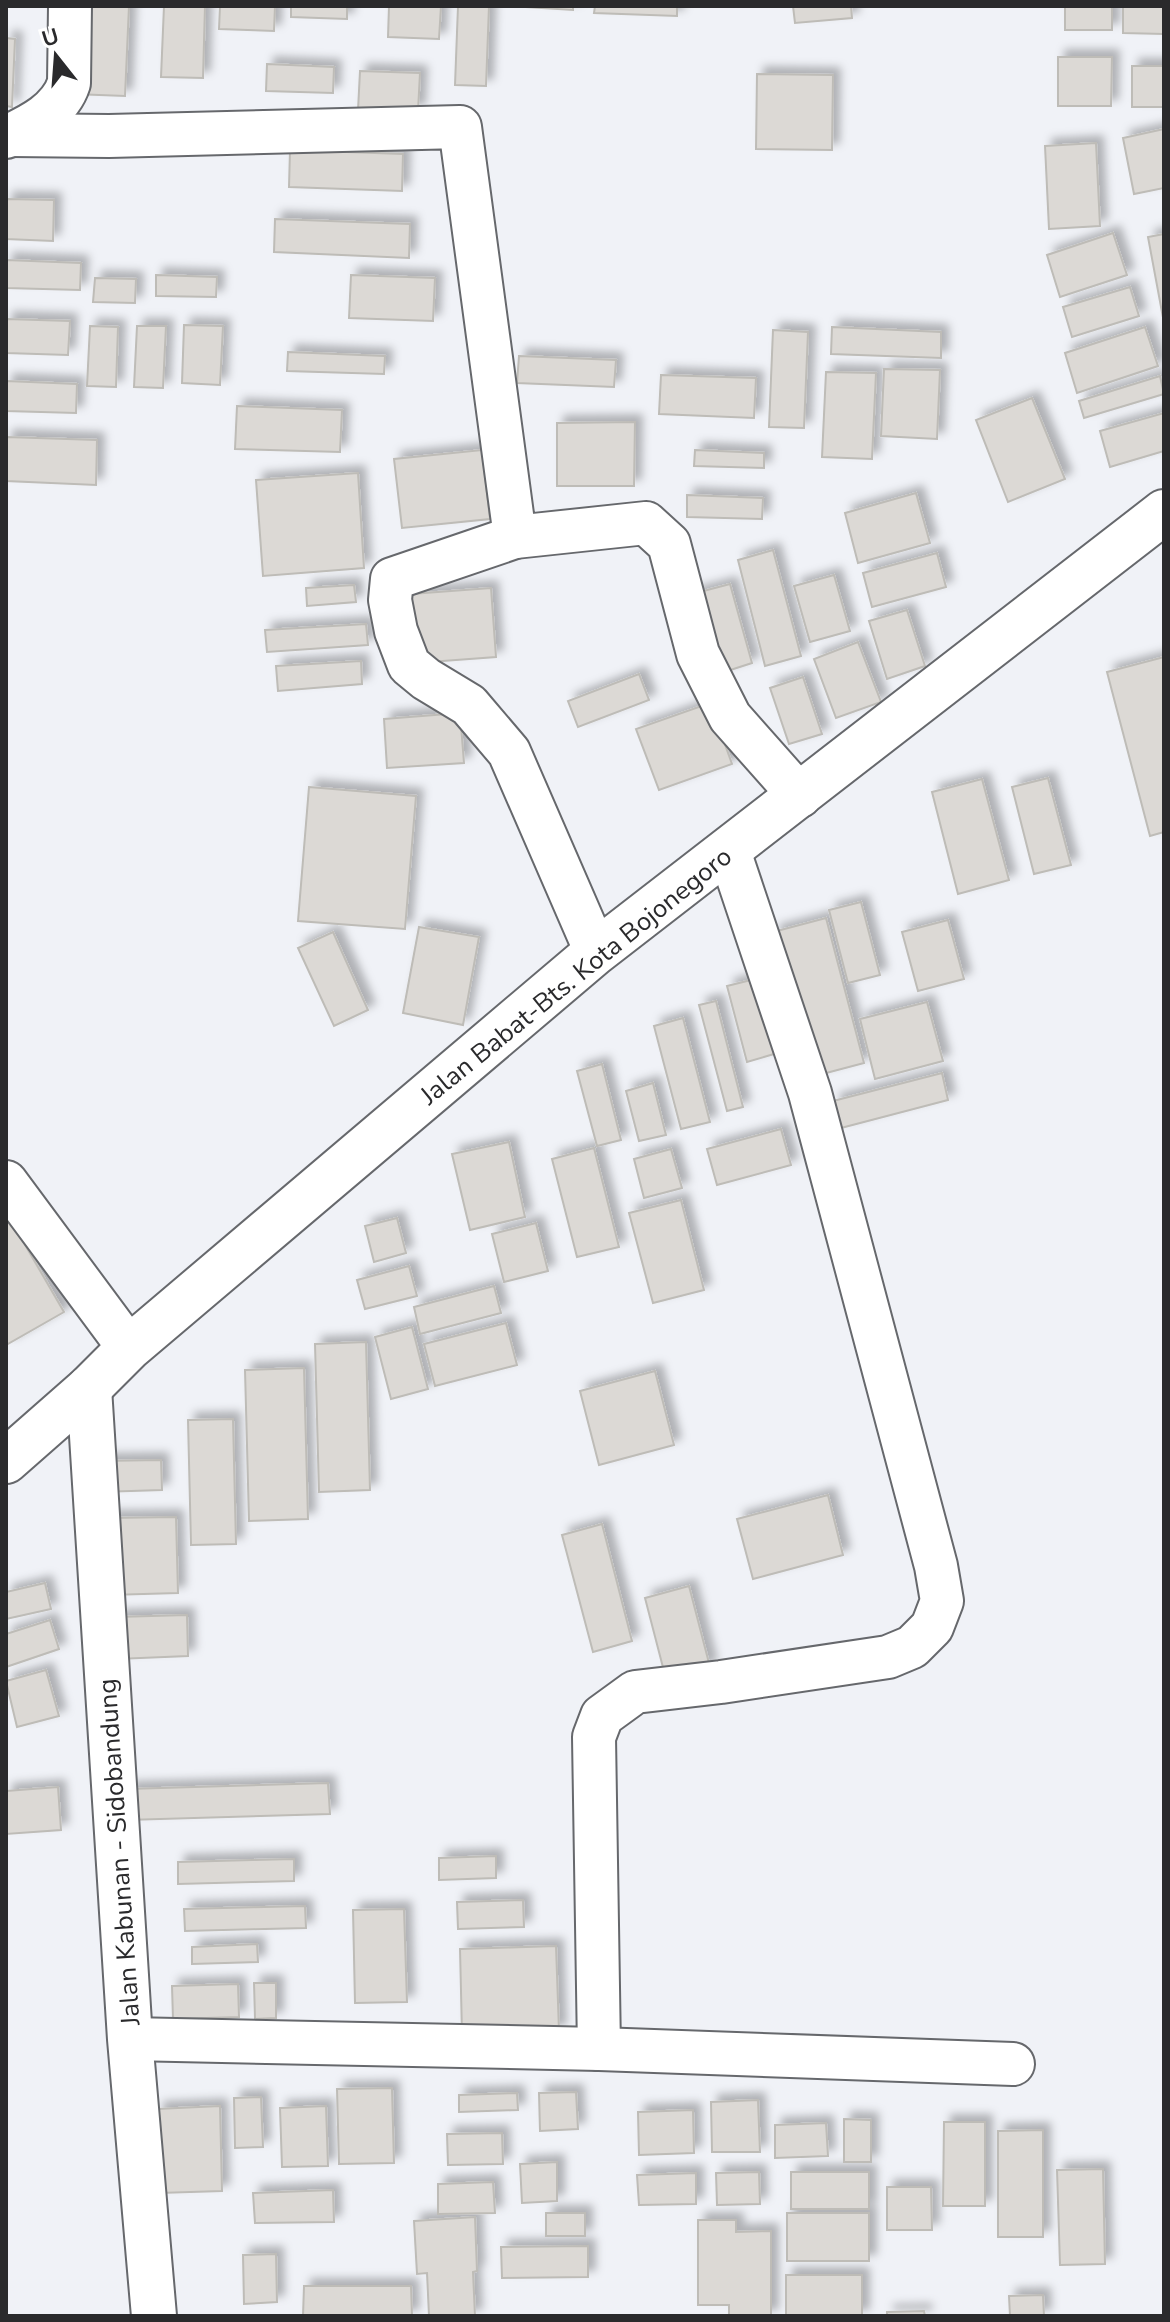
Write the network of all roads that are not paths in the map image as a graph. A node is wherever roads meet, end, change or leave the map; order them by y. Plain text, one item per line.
1 (70, 6) edge
2 (9, 136) edge
3 (1164, 512) edge
4 (515, 537) junction
5 (800, 796) junction
6 (729, 851) junction
7 (596, 952) junction
8 (6, 1182) edge
9 (129, 1348) junction
10 (89, 1388) junction
11 (6, 1461) edge
12 (130, 2039) junction
13 (599, 2049) junction
14 (1013, 2064) dead end
15 (154, 2316) edge

1 - 2 street
2 - 4 street
3 - 5 main road, Jalan Babat-Bts. Kota Bojonegoro
4 - 5 street
4 - 7 street
5 - 6 main road, Jalan Babat-Bts. Kota Bojonegoro
6 - 7 main road, Jalan Babat-Bts. Kota Bojonegoro
6 - 13 street
7 - 9 main road, Jalan Babat-Bts. Kota Bojonegoro
8 - 9 street
9 - 10 main road, Jalan Babat-Bts. Kota Bojonegoro
10 - 11 main road, Jalan Babat-Bts. Kota Bojonegoro
10 - 12 main road, Jalan Kabunan - Sidobandung
12 - 13 street
12 - 15 main road, Jalan Kabunan - Sidobandung
13 - 14 street

